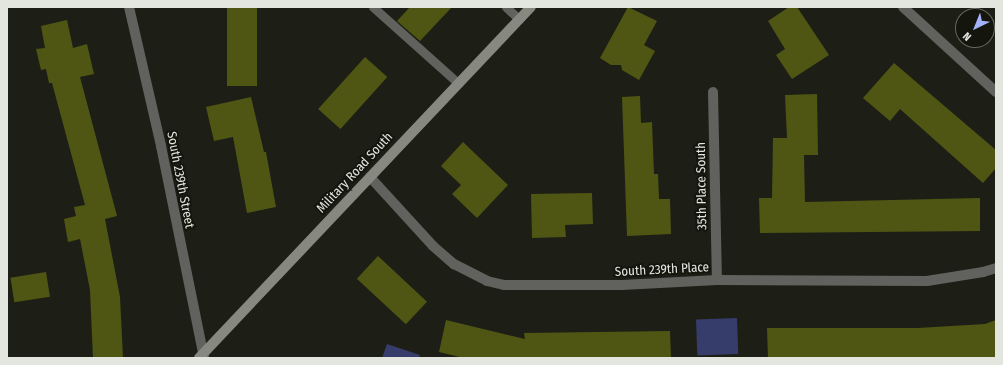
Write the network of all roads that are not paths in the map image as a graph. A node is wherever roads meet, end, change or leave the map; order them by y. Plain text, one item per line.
1 (129, 7) edge
2 (373, 7) edge
3 (506, 7) edge
4 (531, 7) edge
5 (907, 8) edge
6 (520, 19) junction
7 (458, 83) junction
8 (713, 92) dead end
9 (996, 92) edge
10 (370, 177) junction
11 (996, 268) edge
12 (717, 280) junction
13 (202, 357) edge

1 - 13 street, South 239th Street
2 - 7 lane
3 - 6 lane
4 - 6 main road, Military Road South
5 - 9 street
6 - 7 main road, Military Road South
7 - 10 main road, Military Road South
8 - 12 street, 35th Place South
10 - 12 street, South 239th Place
10 - 13 main road, Military Road South
11 - 12 street, South 239th Place

